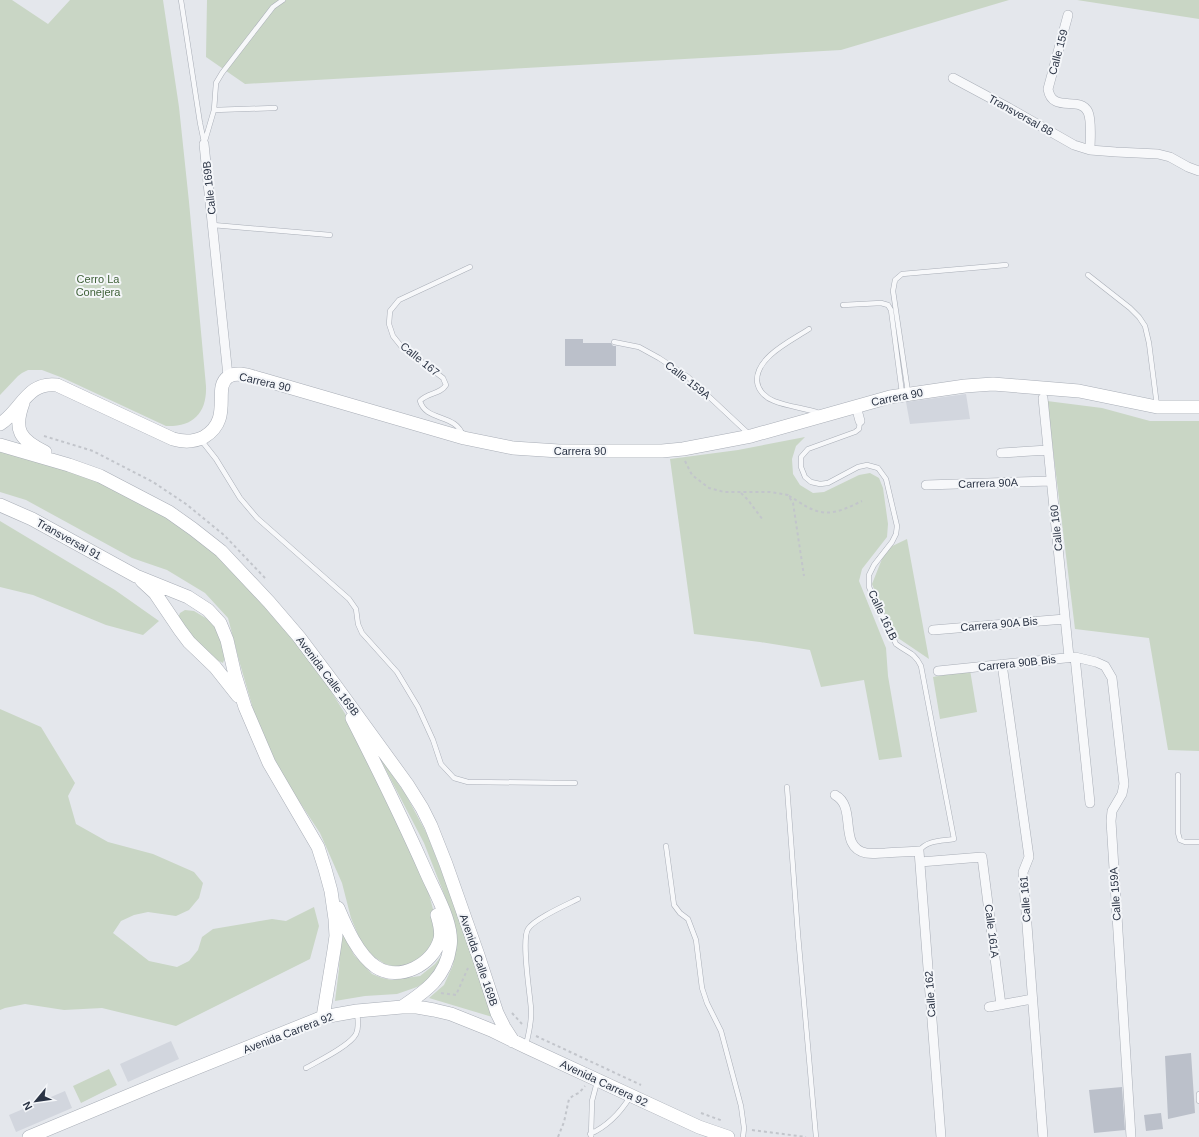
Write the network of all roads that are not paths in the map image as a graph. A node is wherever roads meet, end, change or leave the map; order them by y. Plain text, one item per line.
1 (181, 0) edge
2 (283, 0) edge
3 (1068, 15) dead end
4 (953, 78) dead end
5 (275, 108) dead end
6 (214, 110) junction
7 (204, 144) junction
8 (1090, 150) junction
9 (1199, 171) edge
10 (213, 225) junction
11 (330, 235) dead end
12 (1006, 265) dead end
13 (470, 267) dead end
14 (1088, 275) dead end
15 (843, 305) dead end
16 (809, 329) dead end
17 (614, 342) dead end
18 (228, 376) junction
19 (905, 394) junction
20 (1043, 398) dead end
21 (24, 399) junction
22 (856, 406) junction
23 (1157, 407) junction
24 (1199, 407) edge
25 (824, 415) junction
26 (860, 421) joint
27 (0, 424) edge
28 (751, 436) junction
29 (464, 438) junction
30 (200, 439) junction
31 (0, 445) edge
32 (1048, 450) junction
33 (1001, 453) dead end
34 (69, 464) junction
35 (1051, 481) junction
36 (926, 485) dead end
37 (0, 505) edge
38 (136, 576) junction
39 (1065, 619) junction
40 (933, 630) dead end
41 (1072, 657) junction
42 (1096, 662) joint
43 (1002, 664) junction
44 (938, 671) dead end
45 (335, 684) junction
46 (245, 707) junction
47 (1178, 775) dead end
48 (575, 783) dead end
49 (787, 787) dead end
50 (835, 795) dead end
51 (1090, 803) dead end
52 (1199, 842) edge
53 (666, 846) dead end
54 (919, 851) junction
55 (417, 852) junction
56 (920, 862) junction
57 (331, 891) junction
58 (578, 899) dead end
59 (1032, 999) junction
60 (1001, 1005) junction
61 (402, 1007) junction
62 (989, 1007) dead end
63 (357, 1011) junction
64 (323, 1017) junction
65 (514, 1041) junction
66 (526, 1047) junction
67 (306, 1068) dead end
68 (593, 1078) junction
69 (1199, 1094) edge
70 (631, 1095) junction
71 (1199, 1101) edge
72 (590, 1136) edge
73 (29, 1137) edge
74 (728, 1137) edge
75 (743, 1137) edge
76 (816, 1137) edge
77 (941, 1137) edge
78 (1043, 1137) edge
79 (1130, 1137) edge

1 - 7 lane, Calle 169B
2 - 6 lane
3 - 8 street, Calle 159
4 - 8 street, Transversal 88
5 - 6 lane
6 - 7 lane
7 - 10 street, Calle 169B
8 - 9 street, Transversal 88
10 - 11 lane
10 - 18 street, Calle 169B
12 - 19 lane
13 - 29 lane, Calle 167
14 - 23 lane
15 - 19 lane
16 - 25 lane
17 - 28 lane, Calle 159A
18 - 29 main road, Carrera 90
18 - 30 main road, Carrera 90
19 - 22 main road, Carrera 90
19 - 23 main road, Carrera 90
20 - 32 street, Calle 160
21 - 27 main road
21 - 30 main road
21 - 34 main road
22 - 25 main road, Carrera 90
22 - 26 street, Calle 161B
23 - 24 main road, Carrera 90
25 - 28 main road, Carrera 90
26 - 54 lane, Calle 161B
28 - 29 main road, Carrera 90
30 - 48 lane
31 - 34 main road, Avenida Calle 169B
32 - 33 street
32 - 35 street, Calle 160
34 - 45 main road, Avenida Calle 169B
35 - 36 street, Carrera 90A
35 - 39 street, Calle 160
37 - 38 main road, Transversal 91
38 - 46 main road
38 - 46 main road
39 - 40 street, Carrera 90A Bis
39 - 41 street, Calle 160
41 - 42 street, Carrera 90B Bis
41 - 43 street, Carrera 90B Bis
41 - 51 street, Calle 160
42 - 79 street, Calle 159A
43 - 44 street, Carrera 90B Bis
43 - 59 street, Calle 161
45 - 55 main road
45 - 65 main road, Avenida Calle 169B
46 - 57 main road
47 - 52 lane
49 - 76 lane
50 - 54 street
53 - 75 lane
54 - 56 street, Calle 162
55 - 57 main road
55 - 61 main road
56 - 60 street, Calle 161A
56 - 77 street, Calle 162
57 - 64 main road
58 - 66 lane
59 - 60 street
59 - 78 street, Calle 161
60 - 62 street
61 - 63 main road, Avenida Carrera 92
61 - 65 main road, Avenida Carrera 92
63 - 64 main road, Avenida Carrera 92
63 - 67 lane
64 - 73 main road, Avenida Carrera 92
65 - 66 main road, Avenida Carrera 92
66 - 68 main road, Avenida Carrera 92
68 - 70 main road, Avenida Carrera 92
68 - 72 lane
69 - 71 lane
70 - 72 lane
70 - 74 main road, Avenida Carrera 92

